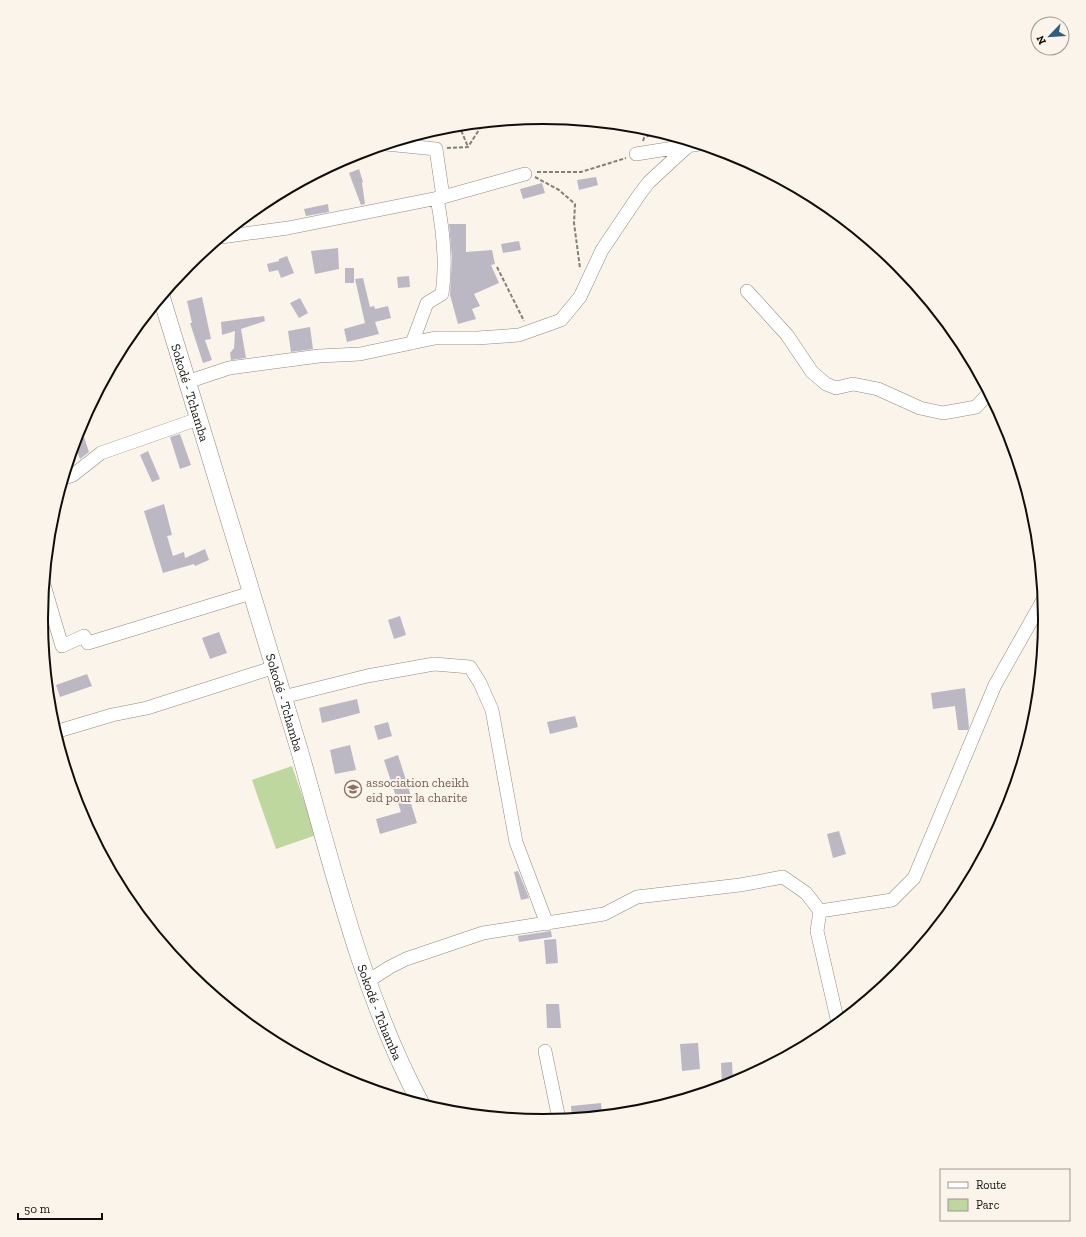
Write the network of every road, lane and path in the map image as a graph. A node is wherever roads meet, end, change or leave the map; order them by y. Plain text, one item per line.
1 (480, 128) edge
2 (461, 131) edge
3 (649, 135) edge
4 (399, 145) edge
5 (689, 146) edge
6 (468, 147) junction
7 (691, 147) edge
8 (436, 149) junction
9 (636, 154) junction
10 (525, 174) junction
11 (440, 198) junction
12 (230, 236) edge
13 (497, 267) dead end
14 (580, 275) dead end
15 (747, 290) dead end
16 (163, 302) edge
17 (529, 331) junction
18 (412, 343) junction
19 (187, 382) junction
20 (985, 397) edge
21 (198, 419) junction
22 (69, 476) edge
23 (251, 593) junction
24 (49, 600) edge
25 (1038, 609) edge
26 (275, 667) junction
27 (283, 697) junction
28 (61, 730) edge
29 (820, 911) junction
30 (547, 924) junction
31 (368, 981) junction
32 (837, 1016) edge
33 (545, 1051) dead end
34 (418, 1098) edge
35 (558, 1113) edge

1 - 6 path
2 - 6 path
3 - 9 path
4 - 8 street
5 - 9 street
6 - 8 path
7 - 17 street
8 - 11 street
9 - 10 path
10 - 11 street
10 - 14 path
11 - 12 street
11 - 18 street
13 - 17 path
15 - 20 street
16 - 19 main road, Sokodé - Tchamba
17 - 18 street
18 - 19 street
19 - 21 main road, Sokodé - Tchamba
21 - 22 street
21 - 23 main road, Sokodé - Tchamba
23 - 24 street
23 - 26 main road, Sokodé - Tchamba
25 - 29 street
26 - 27 main road, Sokodé - Tchamba
26 - 28 street
27 - 30 street
27 - 31 main road, Sokodé - Tchamba
29 - 30 street
29 - 32 street
30 - 31 street
31 - 34 main road, Sokodé - Tchamba
33 - 35 street

